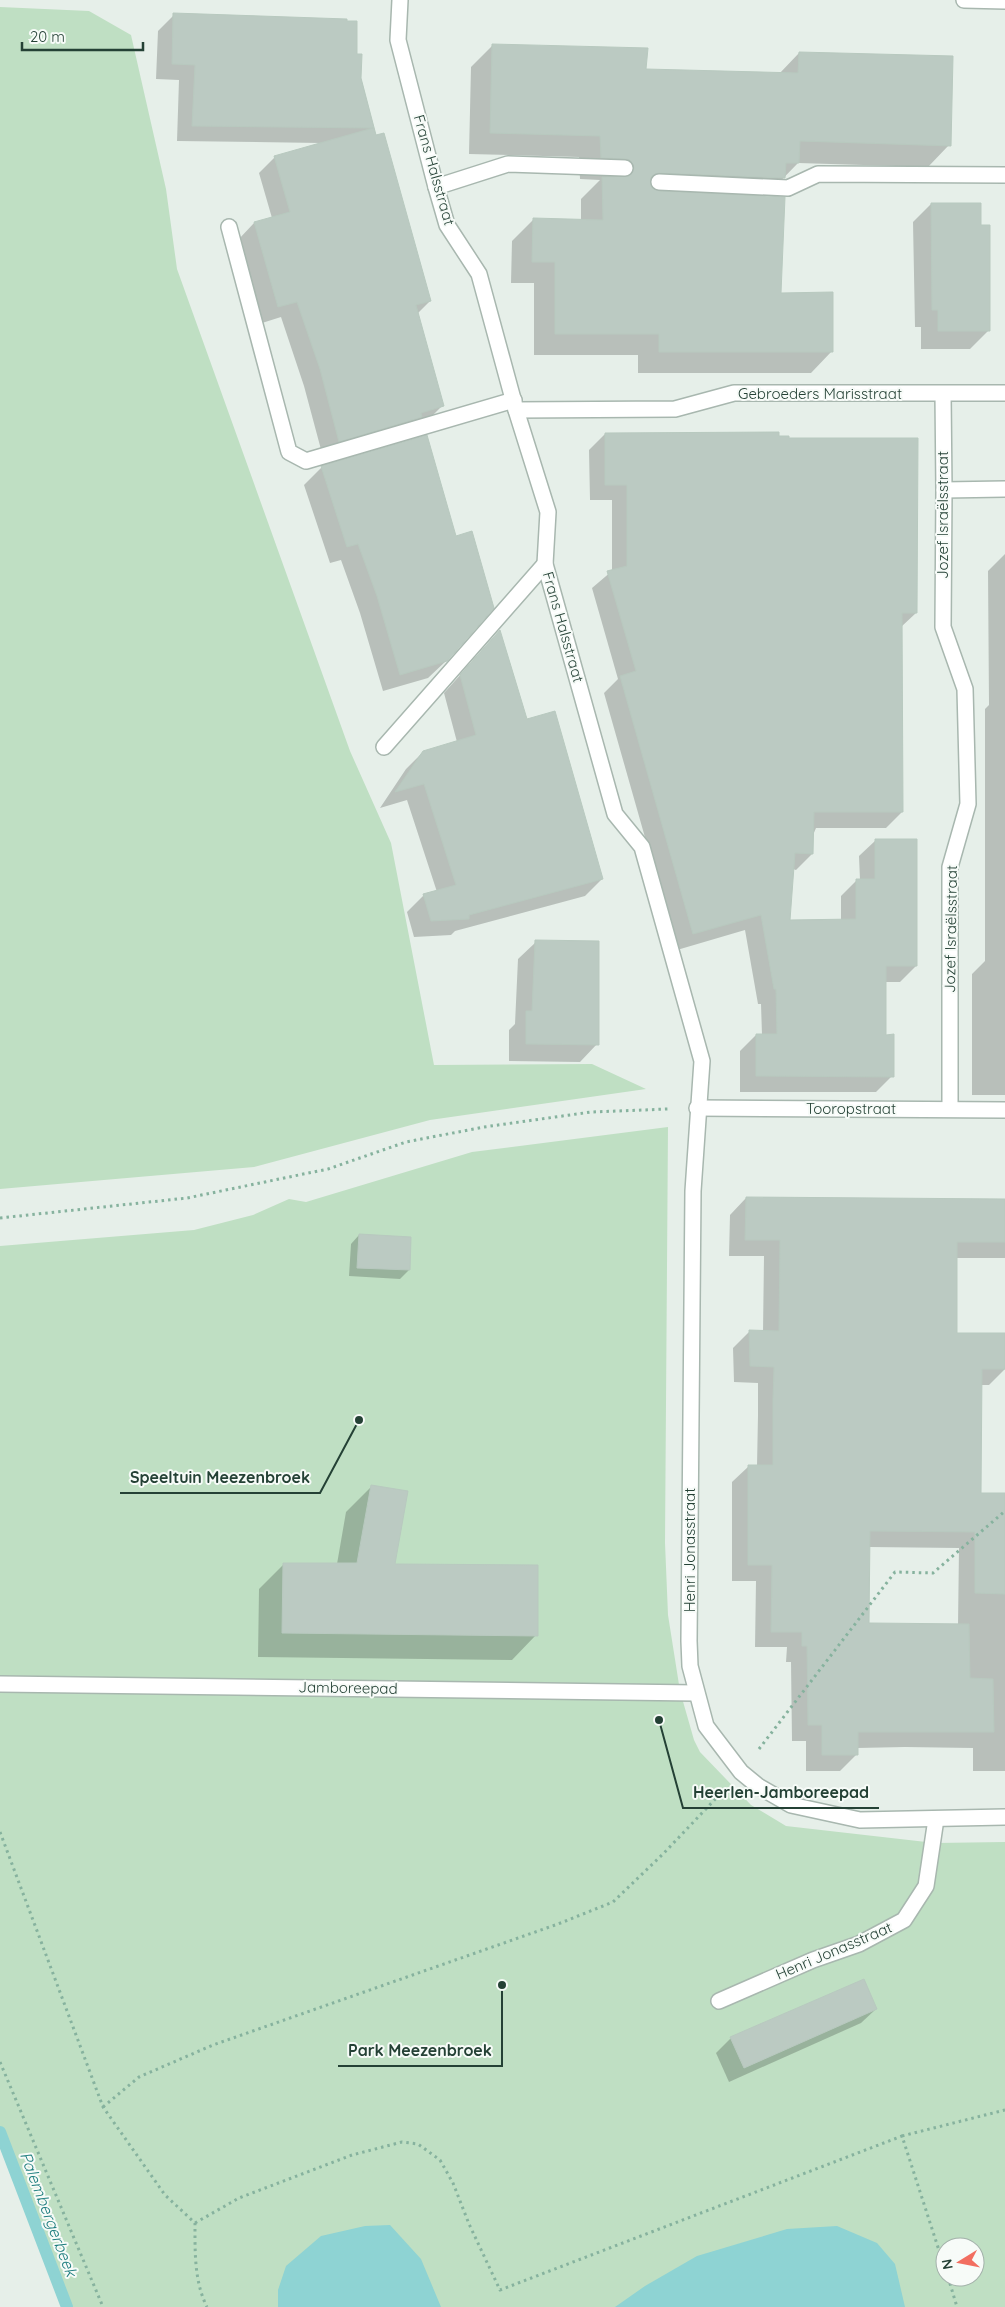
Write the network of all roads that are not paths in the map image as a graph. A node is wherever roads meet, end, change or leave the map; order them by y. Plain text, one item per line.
1 (400, 0) edge
2 (964, 0) edge
3 (1005, 1) edge
4 (625, 168) dead end
5 (1005, 175) edge
6 (659, 182) dead end
7 (436, 187) junction
8 (229, 227) dead end
9 (1005, 393) edge
10 (943, 394) junction
11 (515, 405) junction
12 (1005, 489) edge
13 (944, 490) junction
14 (545, 564) junction
15 (384, 747) dead end
16 (697, 1108) junction
17 (950, 1109) junction
18 (1005, 1110) edge
19 (0, 1684) edge
20 (696, 1692) junction
21 (1005, 1817) edge
22 (936, 1819) junction
23 (719, 2001) dead end

1 - 7 street, Frans Halsstraat
2 - 3 street
4 - 7 street
5 - 6 street
7 - 11 street, Frans Halsstraat
8 - 11 street, Gebroeders Marisstraat
9 - 10 street, Gebroeders Marisstraat
10 - 11 street, Gebroeders Marisstraat
10 - 13 street, Jozef Israëlsstraat
11 - 14 street, Frans Halsstraat
12 - 13 street
13 - 17 street, Jozef Israëlsstraat
14 - 15 street
14 - 16 street, Frans Halsstraat
16 - 17 street, Tooropstraat
16 - 20 street, Henri Jonasstraat
17 - 18 street, Tooropstraat
19 - 20 street, Jamboreepad
20 - 22 street, Henri Jonasstraat
21 - 22 street, Henri Jonasstraat
22 - 23 street, Henri Jonasstraat

